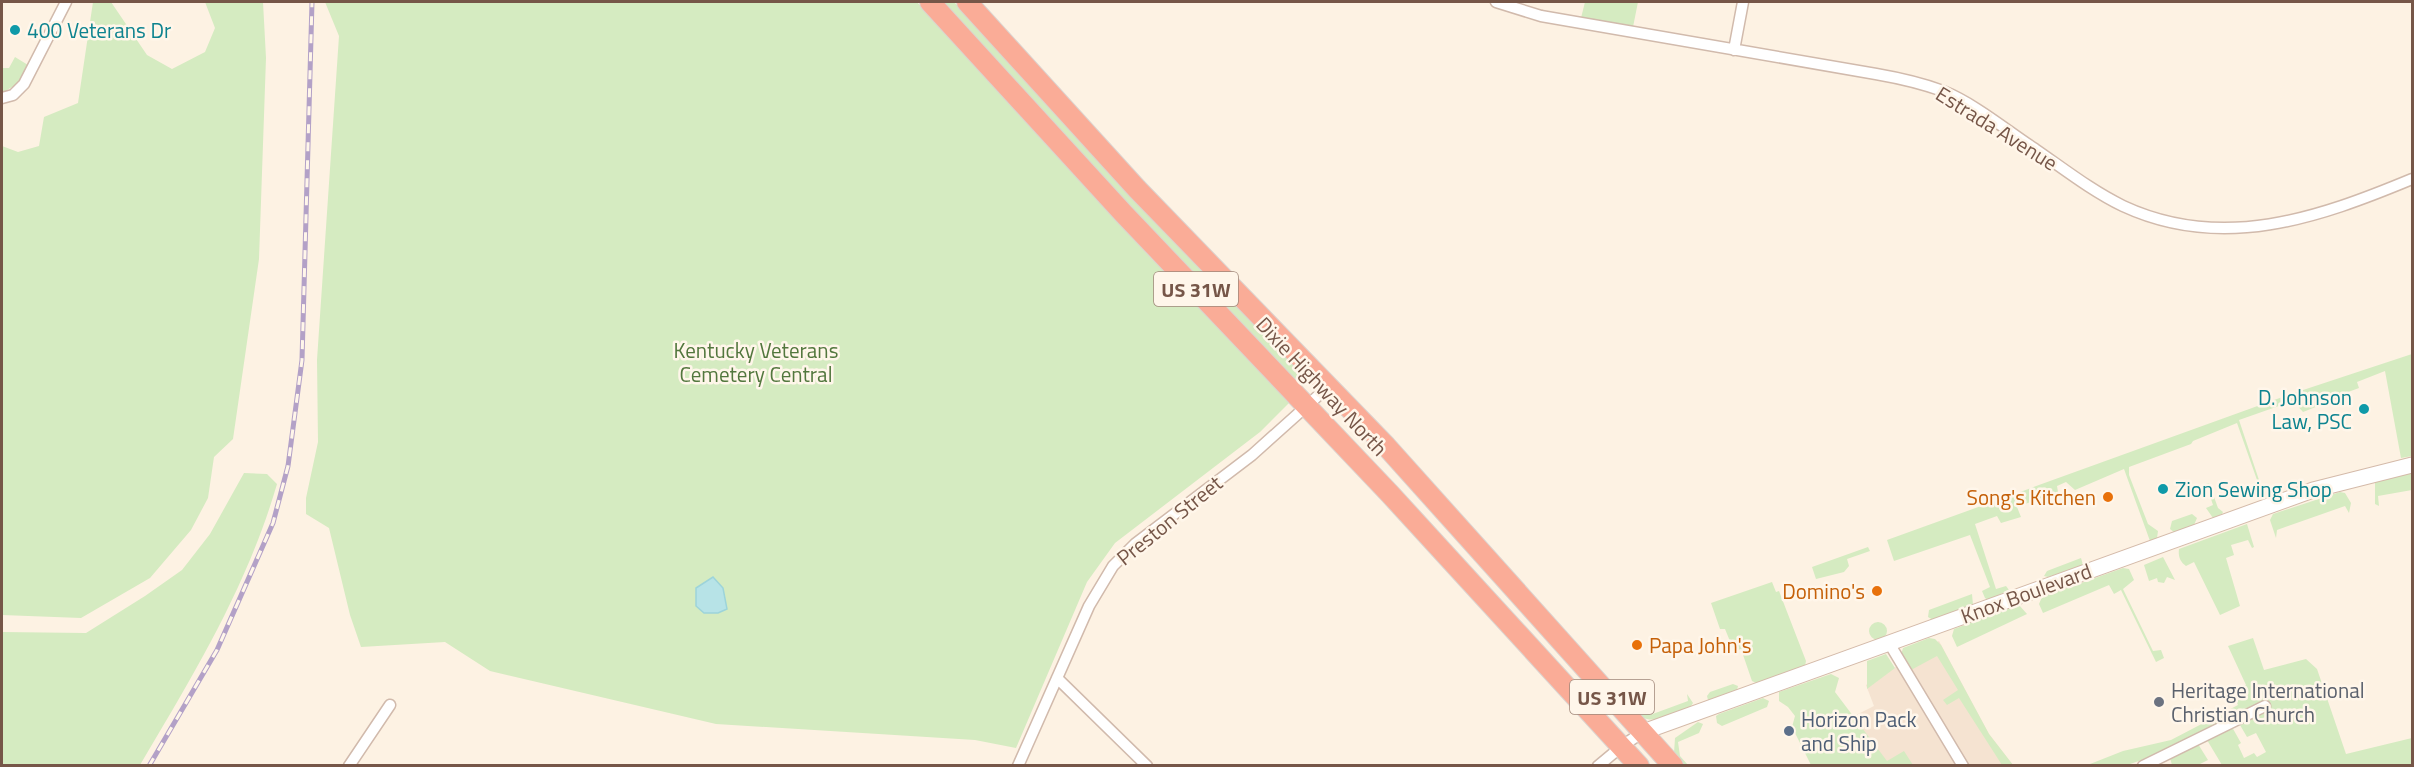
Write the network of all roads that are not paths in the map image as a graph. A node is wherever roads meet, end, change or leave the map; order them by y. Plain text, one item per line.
1 (66, 2) edge
2 (930, 2) edge
3 (967, 2) edge
4 (1496, 2) edge
5 (1743, 2) edge
6 (1734, 50) junction
7 (2, 98) edge
8 (2412, 179) edge
9 (1329, 386) junction
10 (1307, 406) junction
11 (2412, 465) edge
12 (1889, 643) junction
13 (1058, 678) junction
14 (390, 705) dead end
15 (2265, 706) dead end
16 (1643, 732) junction
17 (1622, 746) junction
18 (348, 765) edge
19 (1018, 765) edge
20 (1147, 765) edge
21 (1598, 765) edge
22 (1639, 765) edge
23 (1673, 765) edge
24 (1963, 765) edge
25 (2143, 765) edge

1 - 7 street
2 - 10 highway, Dixie Highway North / US 31W
3 - 9 highway, Dixie Highway North / US 31W
4 - 6 street, Estrada Avenue
5 - 6 street
6 - 8 street, Estrada Avenue
9 - 10 street, Preston Street
9 - 16 highway, Dixie Highway North / US 31W
10 - 13 street, Preston Street
10 - 17 highway, Dixie Highway North / US 31W
11 - 12 main road, Knox Boulevard
12 - 16 main road, Knox Boulevard
12 - 24 street
13 - 19 street, Preston Street
13 - 20 street
14 - 18 street
15 - 25 street
16 - 17 street
16 - 23 highway, US 31W
17 - 21 street
17 - 22 highway, US 31W

